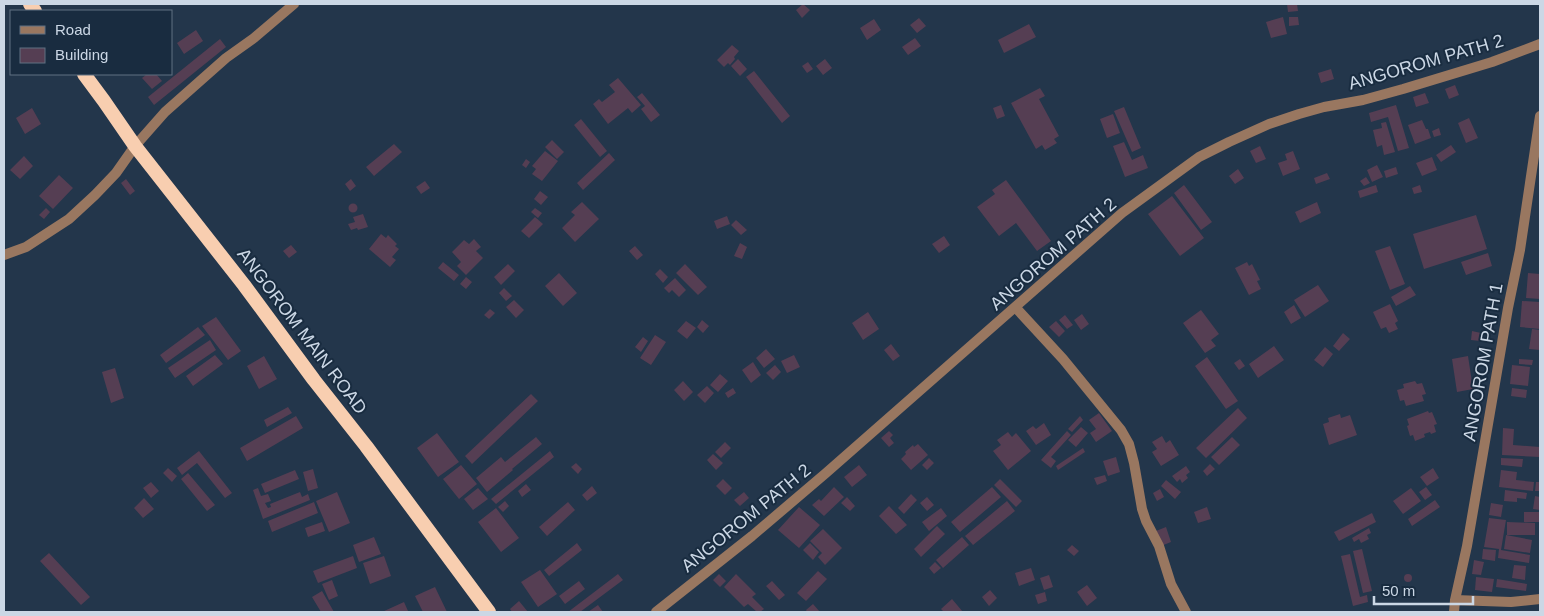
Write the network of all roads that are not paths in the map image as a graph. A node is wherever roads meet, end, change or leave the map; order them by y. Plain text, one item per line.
1 (294, 4) edge
2 (1540, 44) edge
3 (85, 75) edge
4 (1540, 116) edge
5 (135, 146) junction
6 (4, 254) edge
7 (1016, 308) junction
8 (1540, 599) edge
9 (1455, 600) junction
10 (489, 612) edge
11 (656, 612) edge
12 (1186, 612) edge
13 (1454, 612) edge

1 - 5 street
2 - 7 street, ANGOROM PATH 2
3 - 5 highway, ANGOROM MAIN ROAD
4 - 9 street, ANGOROM PATH 1
5 - 6 street
5 - 10 highway, ANGOROM MAIN ROAD
7 - 11 street, ANGOROM PATH 2
7 - 12 street
8 - 9 street
9 - 13 street, ANGOROM PATH 1

